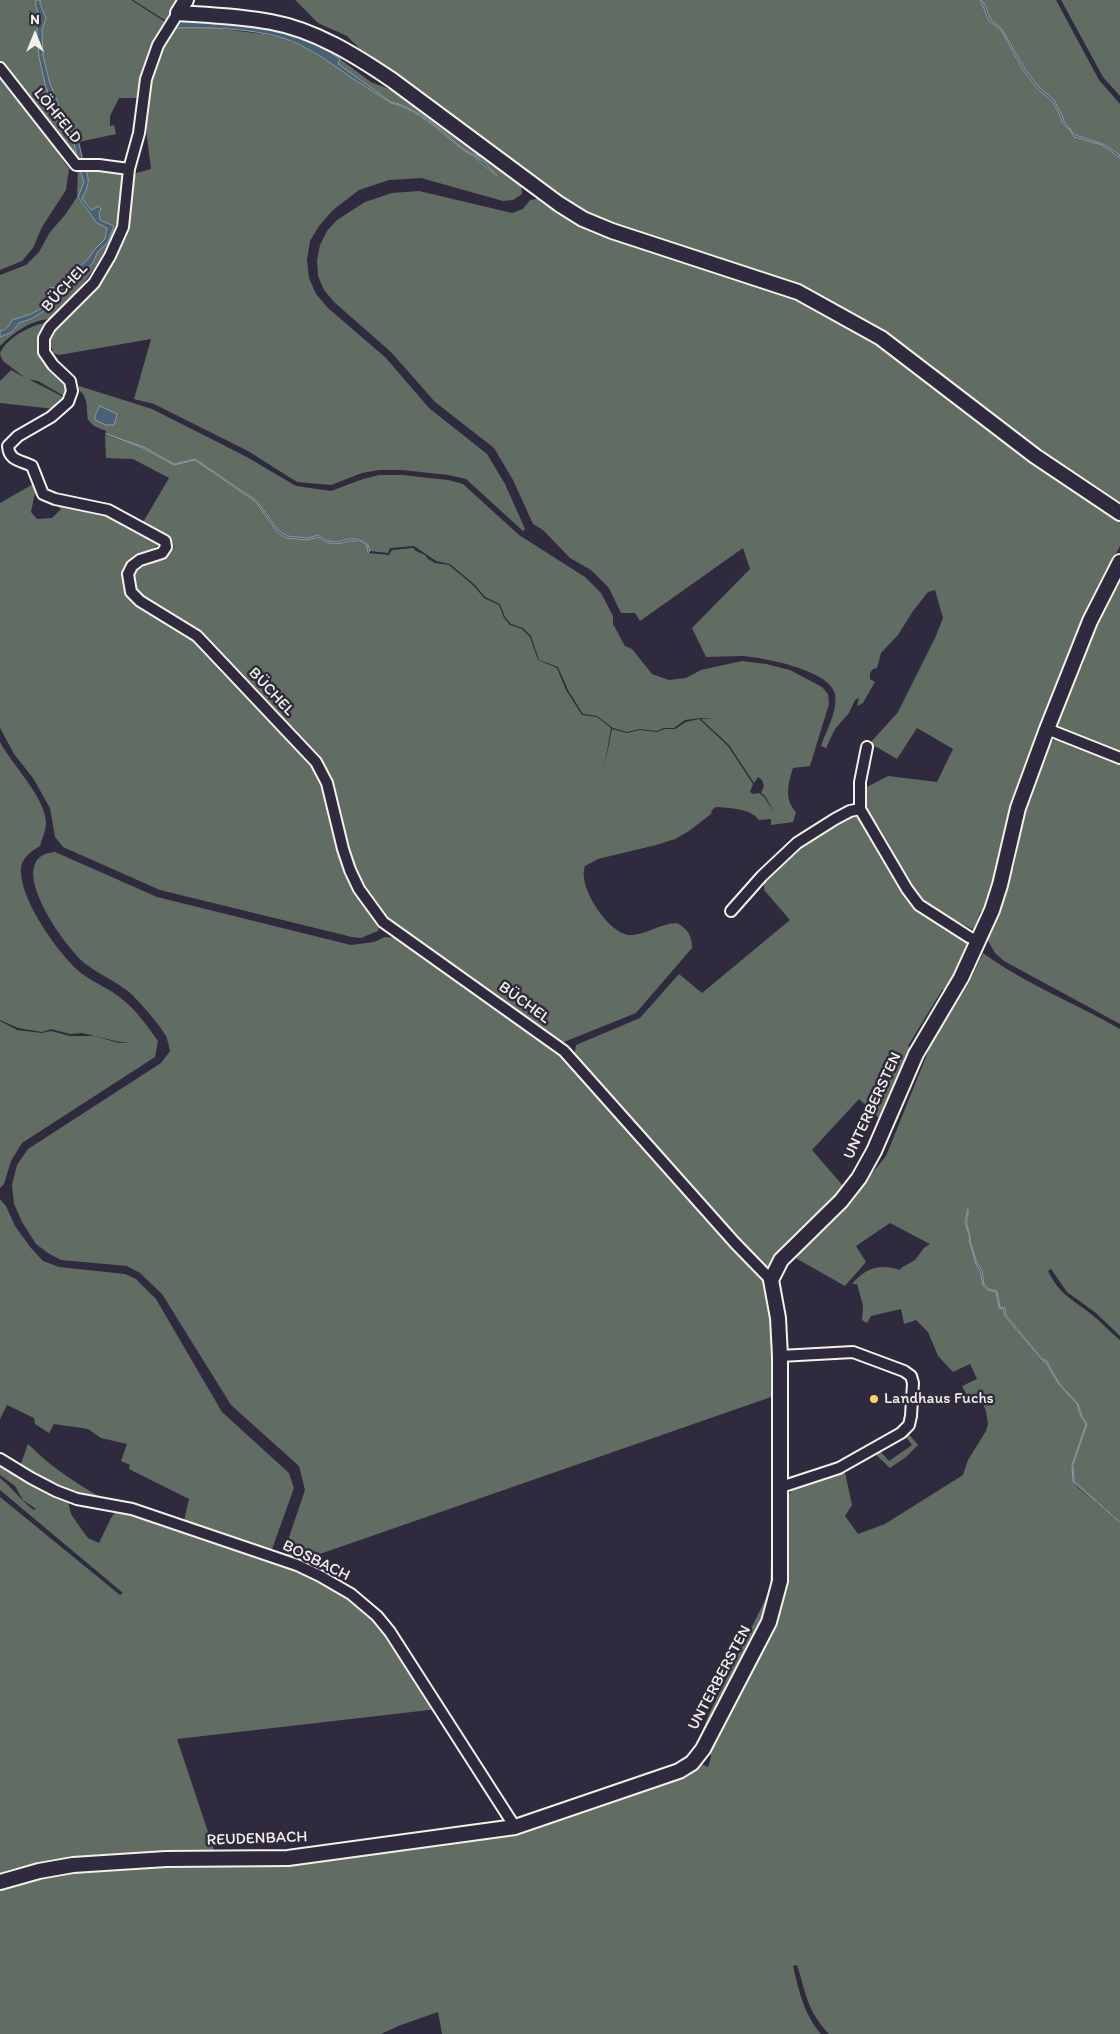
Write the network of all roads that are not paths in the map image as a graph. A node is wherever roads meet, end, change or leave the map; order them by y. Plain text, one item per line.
1 (186, 0) edge
2 (178, 13) junction
3 (0, 68) edge
4 (129, 169) junction
5 (1120, 514) edge
6 (1120, 562) edge
7 (1047, 729) junction
8 (867, 747) dead end
9 (1120, 758) edge
10 (860, 809) junction
11 (731, 911) dead end
12 (978, 941) junction
13 (771, 1280) junction
14 (780, 1356) junction
15 (0, 1459) edge
16 (780, 1487) junction
17 (515, 1827) junction
18 (0, 1882) edge

1 - 2 street
2 - 4 street
2 - 5 street
3 - 4 street, LÖHFELD
4 - 13 street, BÜCHEL
6 - 7 street, UNTERBERSTEN
7 - 9 street
7 - 12 street, UNTERBERSTEN
8 - 10 street
10 - 11 street
10 - 12 street
12 - 13 street, UNTERBERSTEN
13 - 14 street, UNTERBERSTEN
14 - 16 street, UNTERBERSTEN
14 - 16 street
15 - 17 street, BOSBACH
16 - 17 street, UNTERBERSTEN
17 - 18 street, REUDENBACH

